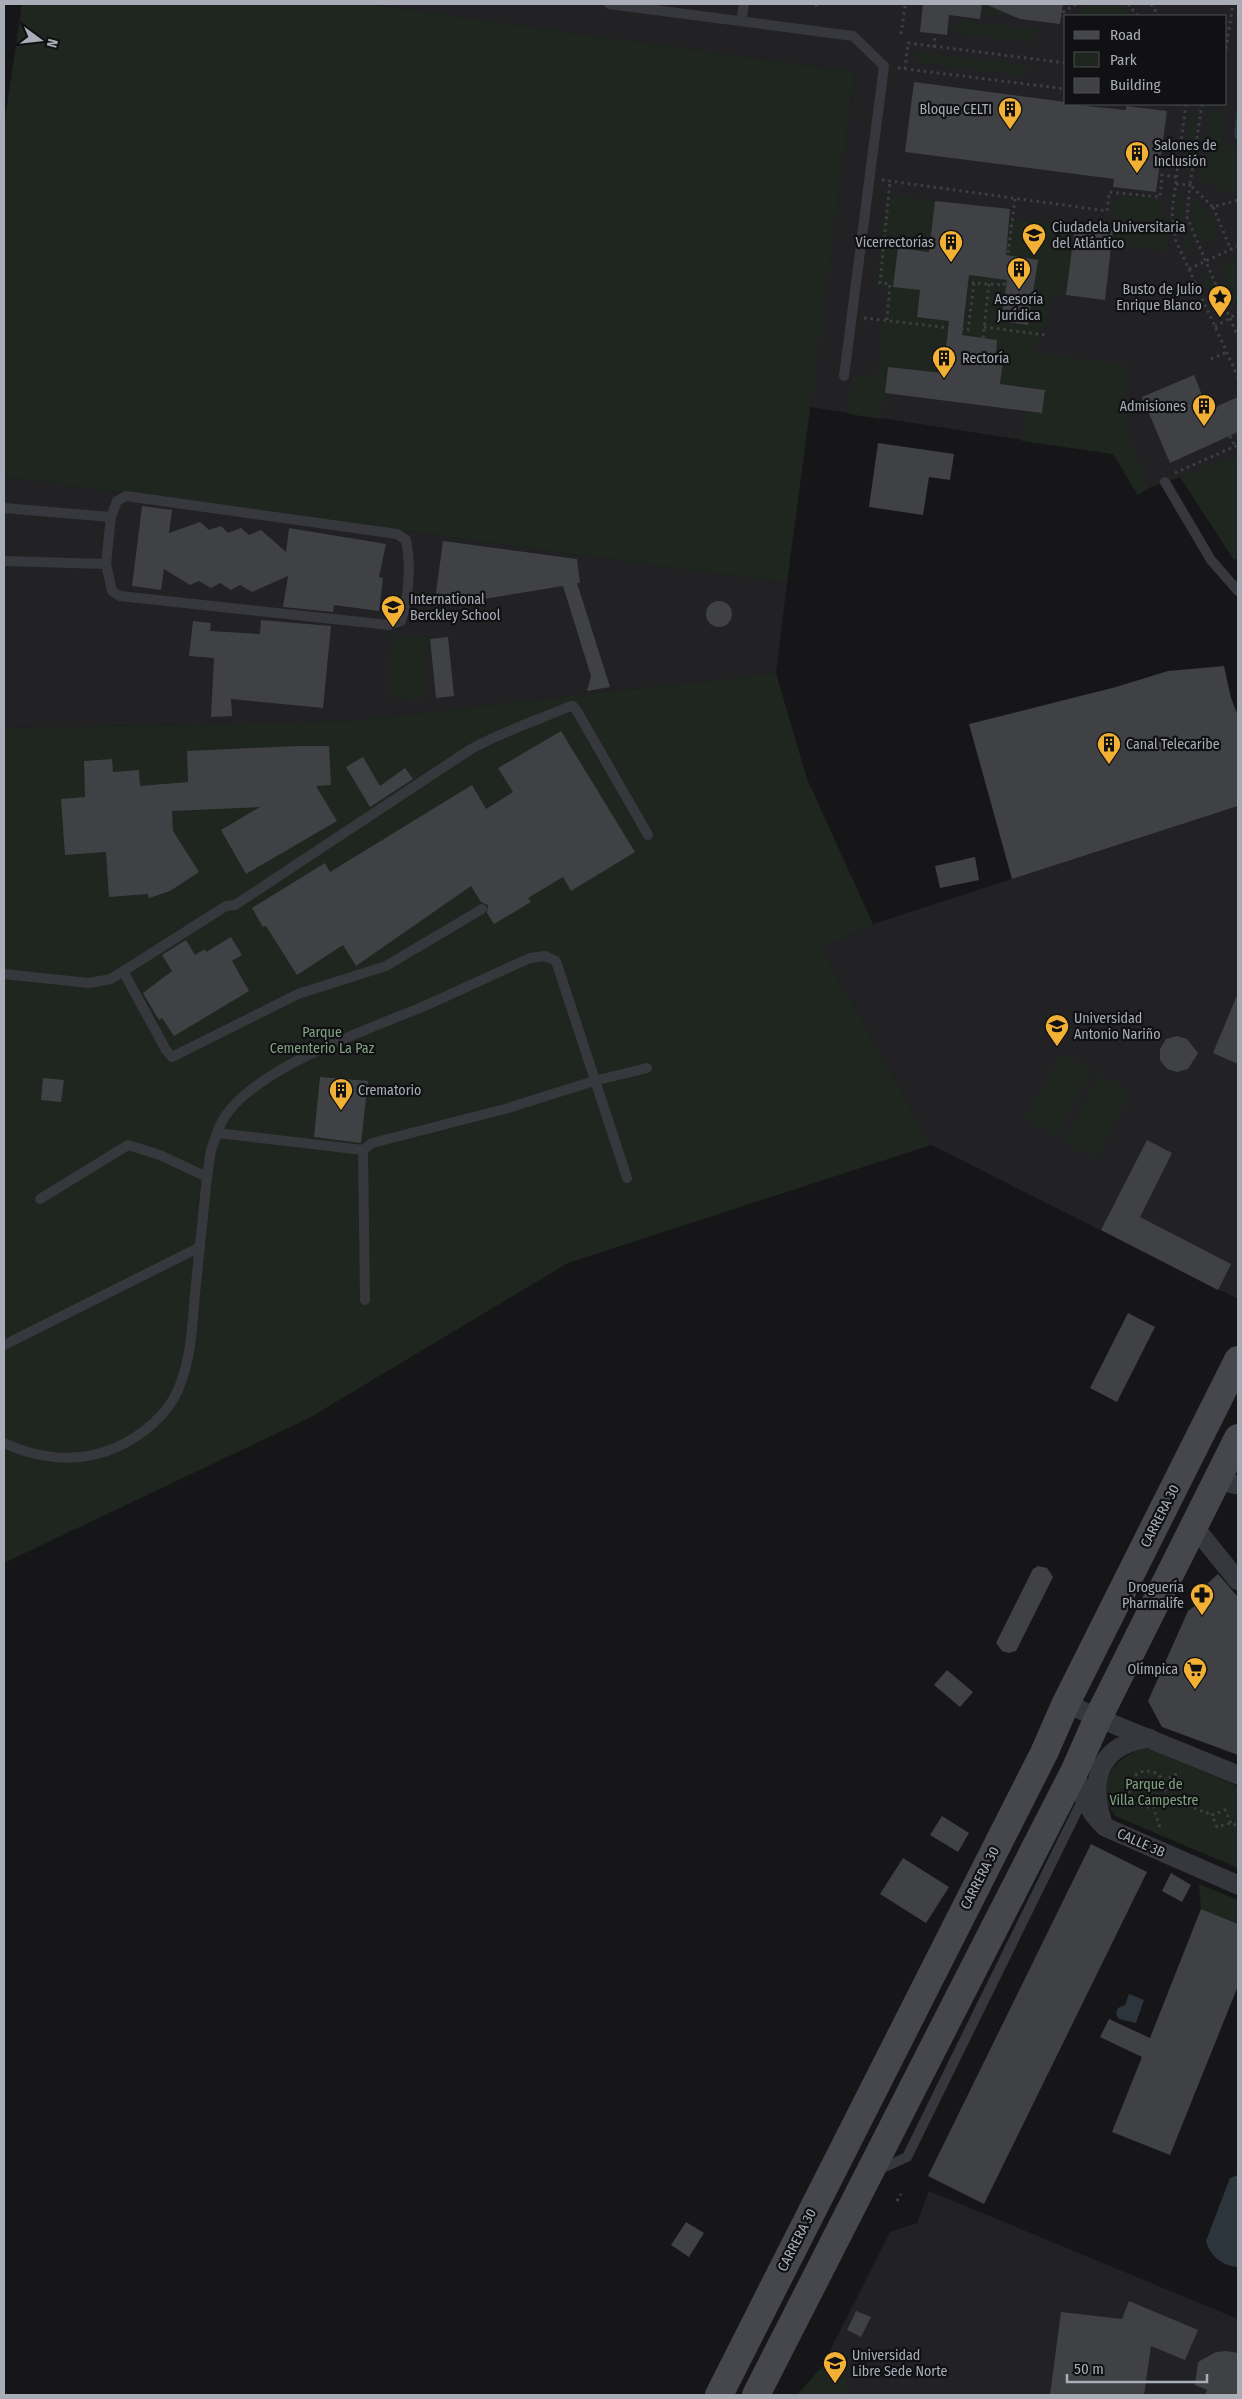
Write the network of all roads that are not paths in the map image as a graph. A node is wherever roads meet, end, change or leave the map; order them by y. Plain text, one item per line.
1 (609, 4) edge
2 (744, 4) edge
3 (741, 21) junction
4 (844, 376) dead end
5 (1168, 478) road end
6 (4, 508) edge
7 (111, 517) junction
8 (4, 561) edge
9 (106, 564) junction
10 (1238, 591) edge
11 (648, 835) dead end
12 (482, 909) dead end
13 (123, 971) junction
14 (4, 974) edge
15 (647, 1068) dead end
16 (594, 1081) junction
17 (217, 1133) junction
18 (363, 1150) junction
19 (207, 1177) junction
20 (627, 1178) dead end
21 (40, 1199) dead end
22 (200, 1247) junction
23 (365, 1300) dead end
24 (4, 1345) edge
25 (1238, 1360) edge
26 (1238, 1438) edge
27 (4, 1443) edge
28 (1238, 1445) edge
29 (1201, 1535) dead end
30 (1238, 1581) edge
31 (1138, 1637) junction
32 (1066, 1703) junction
33 (1098, 1718) junction
34 (1149, 1738) junction
35 (1044, 1752) junction
36 (1075, 1770) junction
37 (1238, 1775) edge
38 (1083, 1800) junction
39 (1105, 1827) junction
40 (1238, 1885) edge
41 (866, 2176) junction
42 (719, 2395) edge
43 (756, 2395) edge

1 - 3 lane
2 - 3 lane
3 - 4 lane
5 - 10 lane
6 - 7 lane
7 - 9 lane
7 - 9 lane
8 - 9 lane
11 - 13 lane
12 - 13 lane
13 - 14 lane
15 - 16 lane
16 - 17 lane
16 - 18 lane
16 - 20 lane
17 - 18 lane
17 - 19 lane
18 - 23 lane
19 - 21 lane
19 - 22 lane
22 - 24 lane
22 - 27 lane
25 - 32 main road, CARRERA 30
26 - 31 main road
28 - 31 street
29 - 30 street
31 - 33 main road
32 - 33 street
32 - 35 main road, CARRERA 30
33 - 34 street
33 - 36 main road
34 - 37 street
34 - 39 street
35 - 36 main road
35 - 42 main road, CARRERA 30
36 - 38 street, CALLE 3B
36 - 41 main road
38 - 39 street, CALLE 3B
38 - 41 lane
39 - 40 street, CALLE 3B
41 - 43 main road

